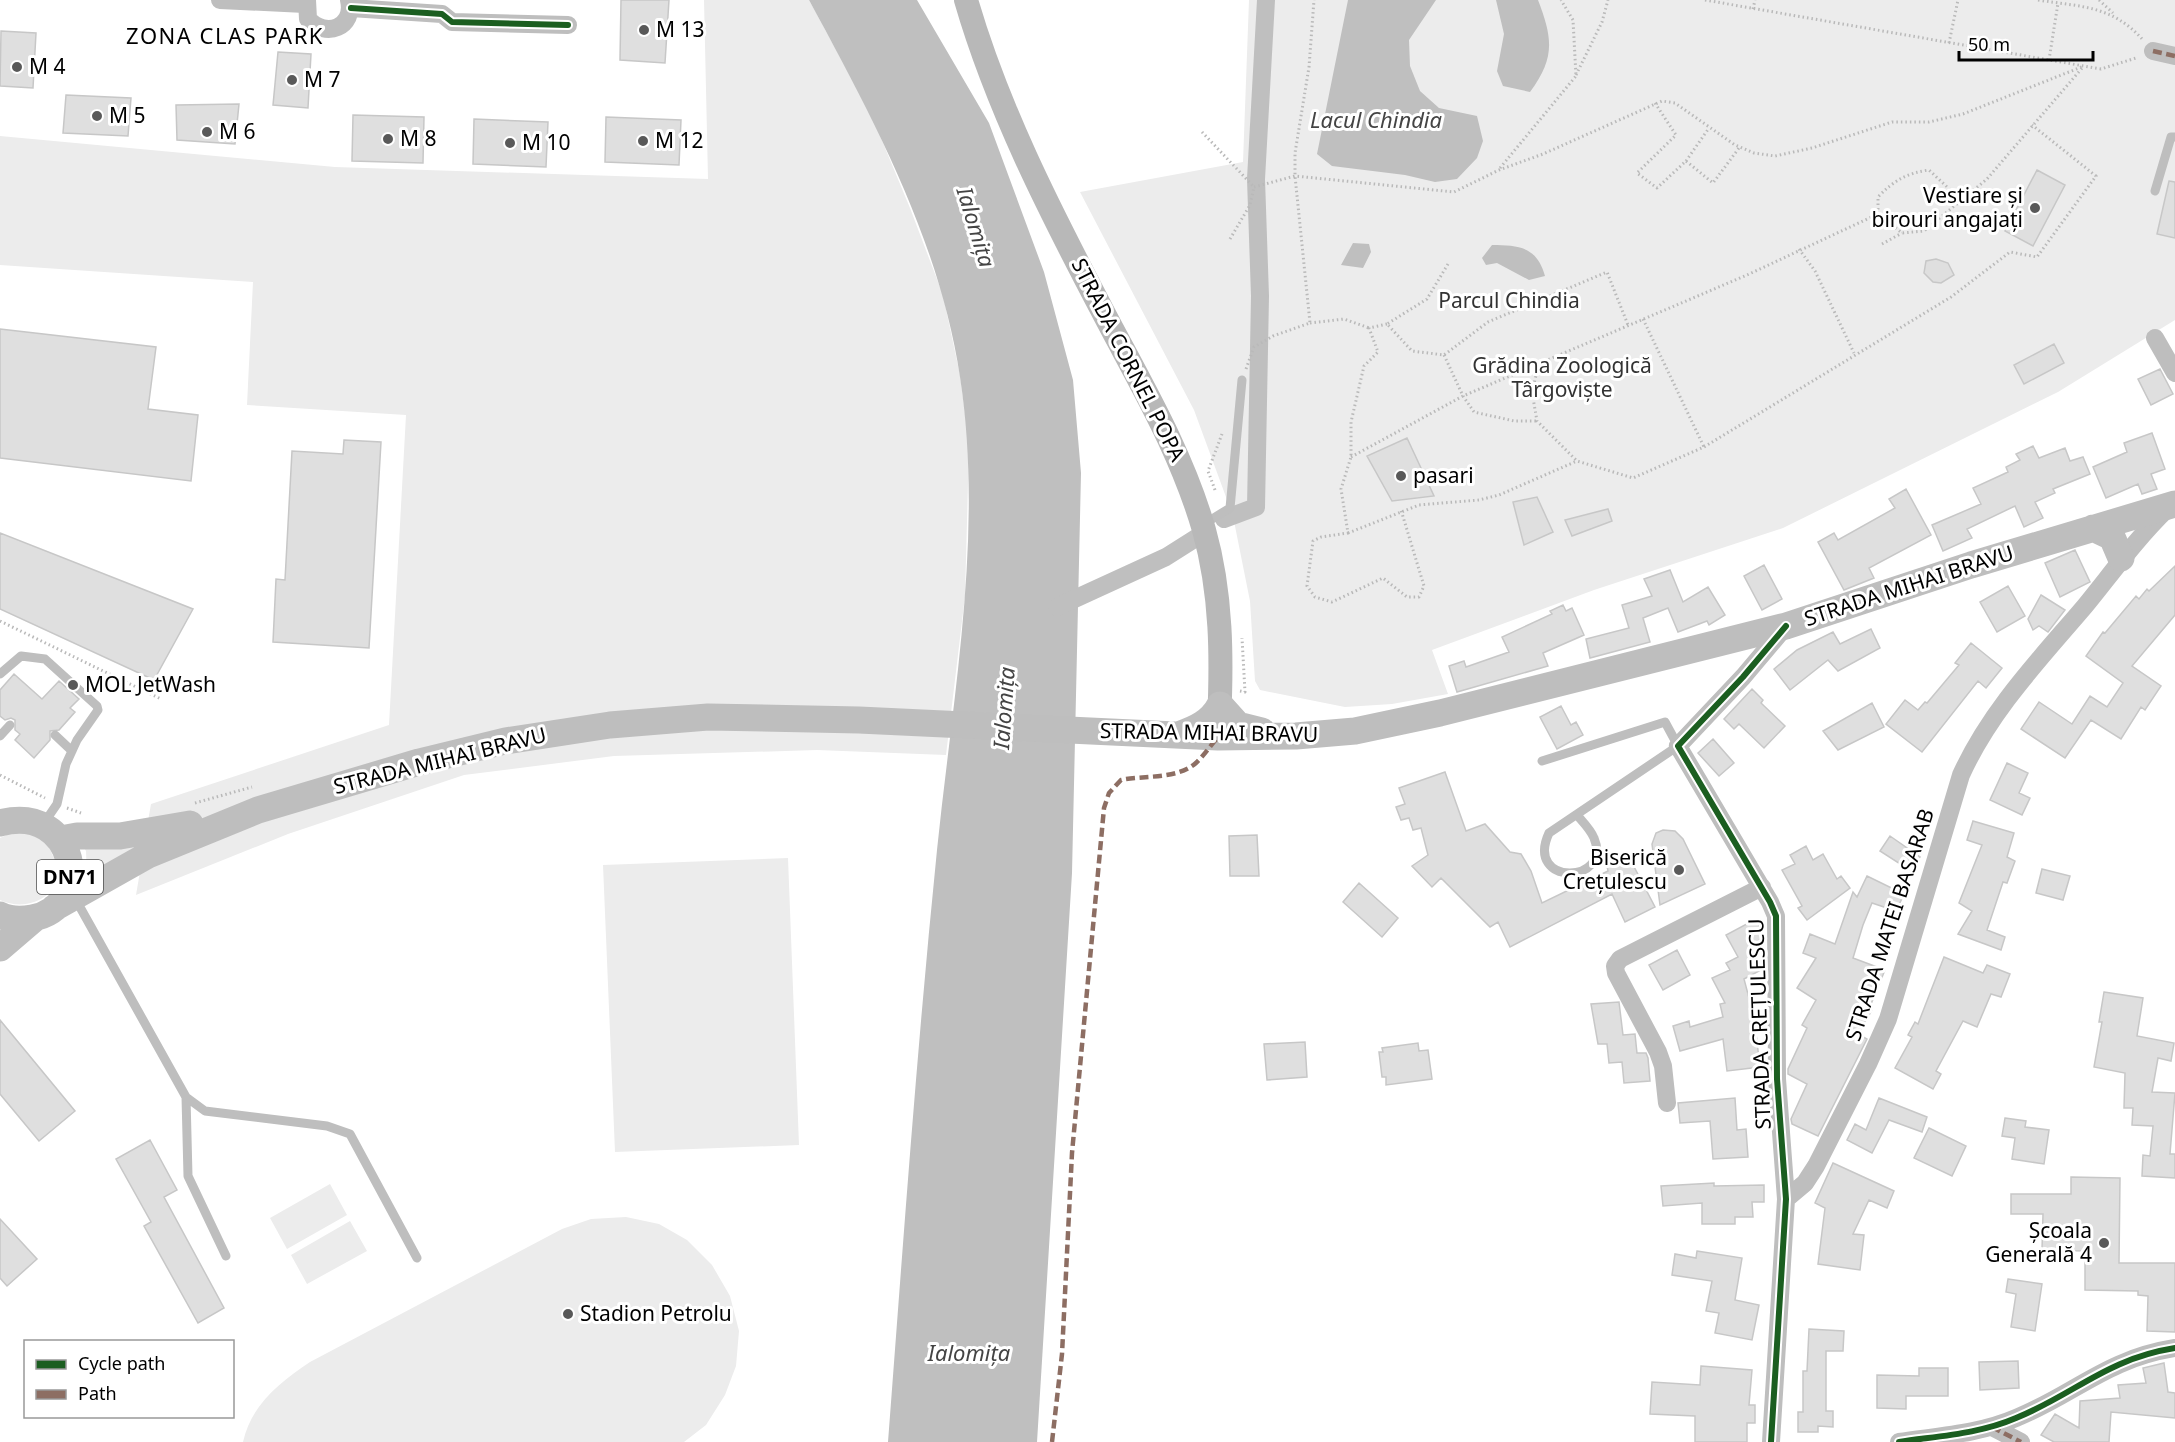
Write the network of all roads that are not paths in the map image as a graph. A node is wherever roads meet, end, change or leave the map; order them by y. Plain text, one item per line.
1 (220, 0) edge
2 (966, 0) edge
3 (306, 2) edge
4 (350, 4) edge
5 (568, 25) dead end
6 (2153, 51) road end
7 (2175, 56) edge
8 (2175, 137) edge
9 (2155, 191) dead end
10 (2155, 338) dead end
11 (2175, 374) edge
12 (1242, 380) dead end
13 (2155, 513) edge
14 (1202, 525) junction
15 (2093, 528) junction
16 (2121, 558) junction
17 (1786, 626) junction
18 (0, 674) edge
19 (1220, 705) junction
20 (10, 725) dead end
21 (55, 735) dead end
22 (0, 736) edge
23 (1176, 736) junction
24 (1218, 736) junction
25 (1287, 736) junction
26 (1678, 746) junction
27 (72, 751) junction
28 (1542, 761) dead end
29 (0, 806) edge
30 (258, 810) junction
31 (1577, 815) junction
32 (0, 824) edge
33 (44, 828) junction
34 (1762, 887) junction
35 (54, 907) junction
36 (0, 915) edge
37 (0, 948) edge
38 (186, 1097) junction
39 (1667, 1103) dead end
40 (1786, 1199) junction
41 (226, 1256) dead end
42 (417, 1258) dead end
43 (2175, 1348) edge
44 (1992, 1427) junction
45 (1771, 1442) edge
46 (1899, 1442) edge
47 (2021, 1442) edge

1 - 3 street
2 - 14 main road, STRADA CORNEL POPA
3 - 4 street
4 - 5 street
6 - 7 street
8 - 9 lane
10 - 11 street
12 - 14 lane
13 - 15 main road, STRADA MIHAI BRAVU
13 - 16 street, STRADA MATEI BASARAB
14 - 19 main road, STRADA CORNEL POPA
15 - 16 main road
15 - 17 main road, STRADA MIHAI BRAVU
16 - 40 street, STRADA MATEI BASARAB
17 - 25 main road, STRADA MIHAI BRAVU
17 - 26 street
18 - 27 lane
19 - 23 main road
19 - 24 main road, STRADA CORNEL POPA
19 - 25 main road
20 - 22 lane
21 - 27 lane
23 - 24 main road, STRADA MIHAI BRAVU
23 - 30 main road, STRADA MIHAI BRAVU
24 - 25 main road, STRADA MIHAI BRAVU
26 - 28 lane, STRADA CREȚULESCU
26 - 31 lane
26 - 34 street, STRADA CREȚULESCU
27 - 33 lane
29 - 33 main road
30 - 33 main road, STRADA MIHAI BRAVU
30 - 35 main road, STRADA MIHAI BRAVU
31 - 31 lane
32 - 33 main road, STRADA MIHAI BRAVU
33 - 35 main road, DN71
34 - 39 street
34 - 40 street, STRADA CREȚULESCU
35 - 36 main road, DN71
35 - 37 main road
35 - 38 lane
38 - 41 lane
38 - 42 lane
40 - 45 street
43 - 44 street
44 - 46 street
44 - 47 street

